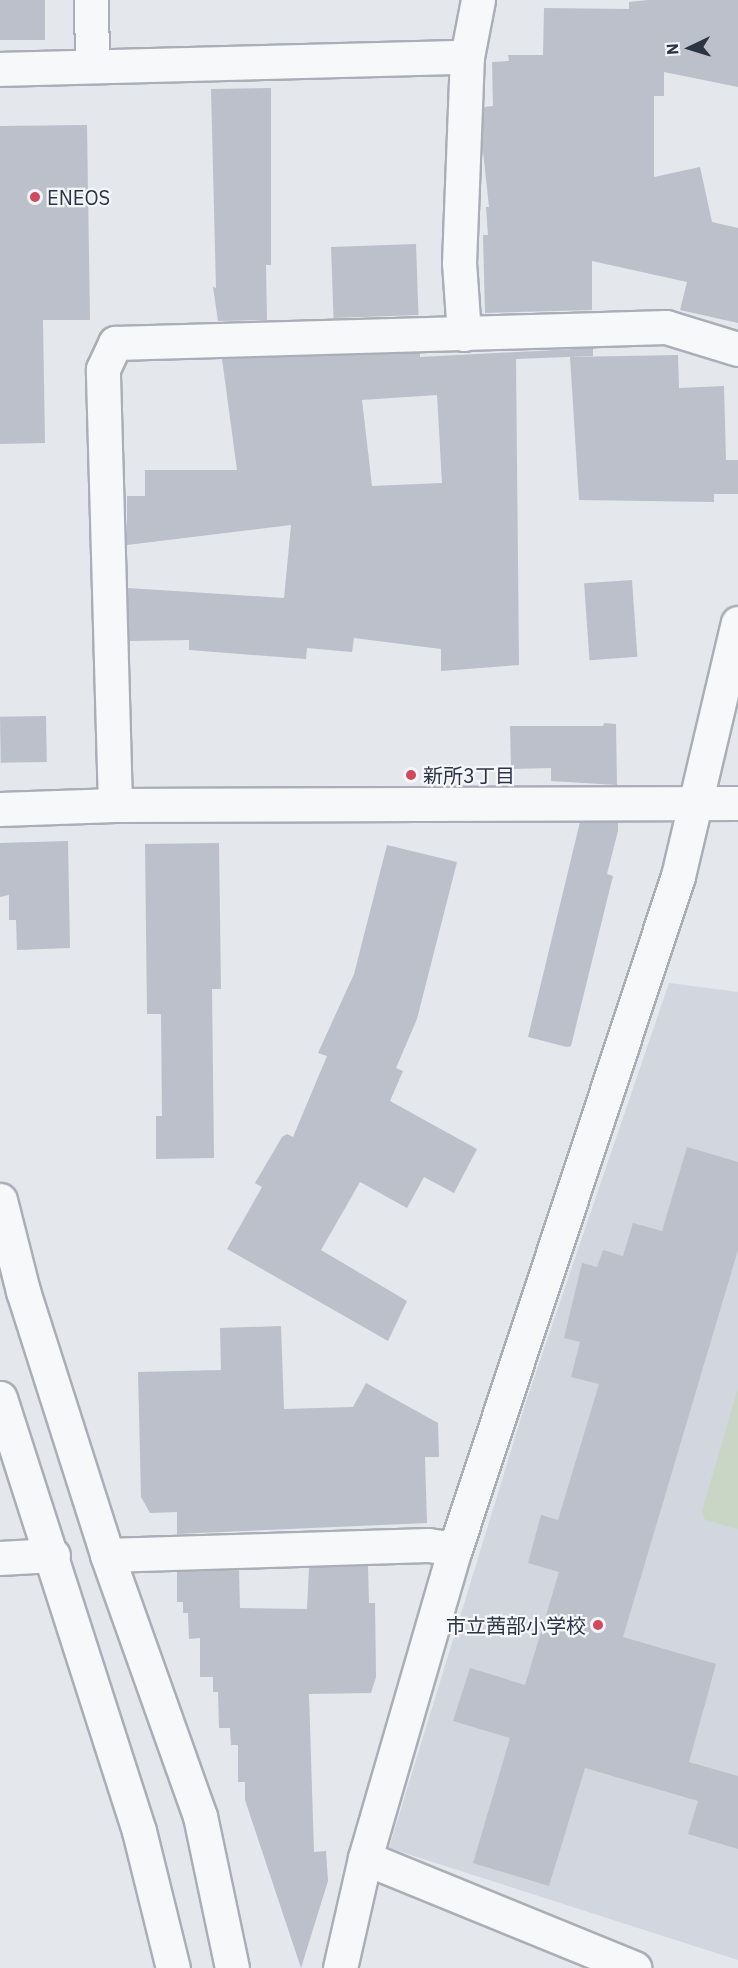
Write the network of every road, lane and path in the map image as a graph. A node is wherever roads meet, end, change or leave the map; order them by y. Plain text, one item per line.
1 (91, 0) edge
2 (478, 0) edge
3 (467, 57) junction
4 (92, 66) junction
5 (0, 69) edge
6 (464, 334) junction
7 (738, 349) edge
8 (738, 623) edge
9 (738, 803) edge
10 (115, 805) junction
11 (697, 805) junction
12 (0, 809) edge
13 (0, 1200) edge
14 (0, 1398) edge
15 (454, 1549) junction
16 (53, 1555) junction
17 (107, 1555) junction
18 (0, 1558) edge
19 (365, 1858) junction
20 (172, 1968) edge
21 (232, 1968) edge
22 (339, 1968) edge
23 (634, 1968) edge

1 - 4 street
2 - 3 street
3 - 4 street
3 - 6 street
4 - 5 street
6 - 7 street
6 - 10 street
8 - 11 street
9 - 11 street
10 - 11 street
10 - 12 street
11 - 15 street
13 - 17 street
14 - 16 street
15 - 17 street
15 - 19 street
16 - 18 street
16 - 20 street
17 - 21 street
19 - 22 street
19 - 23 street

